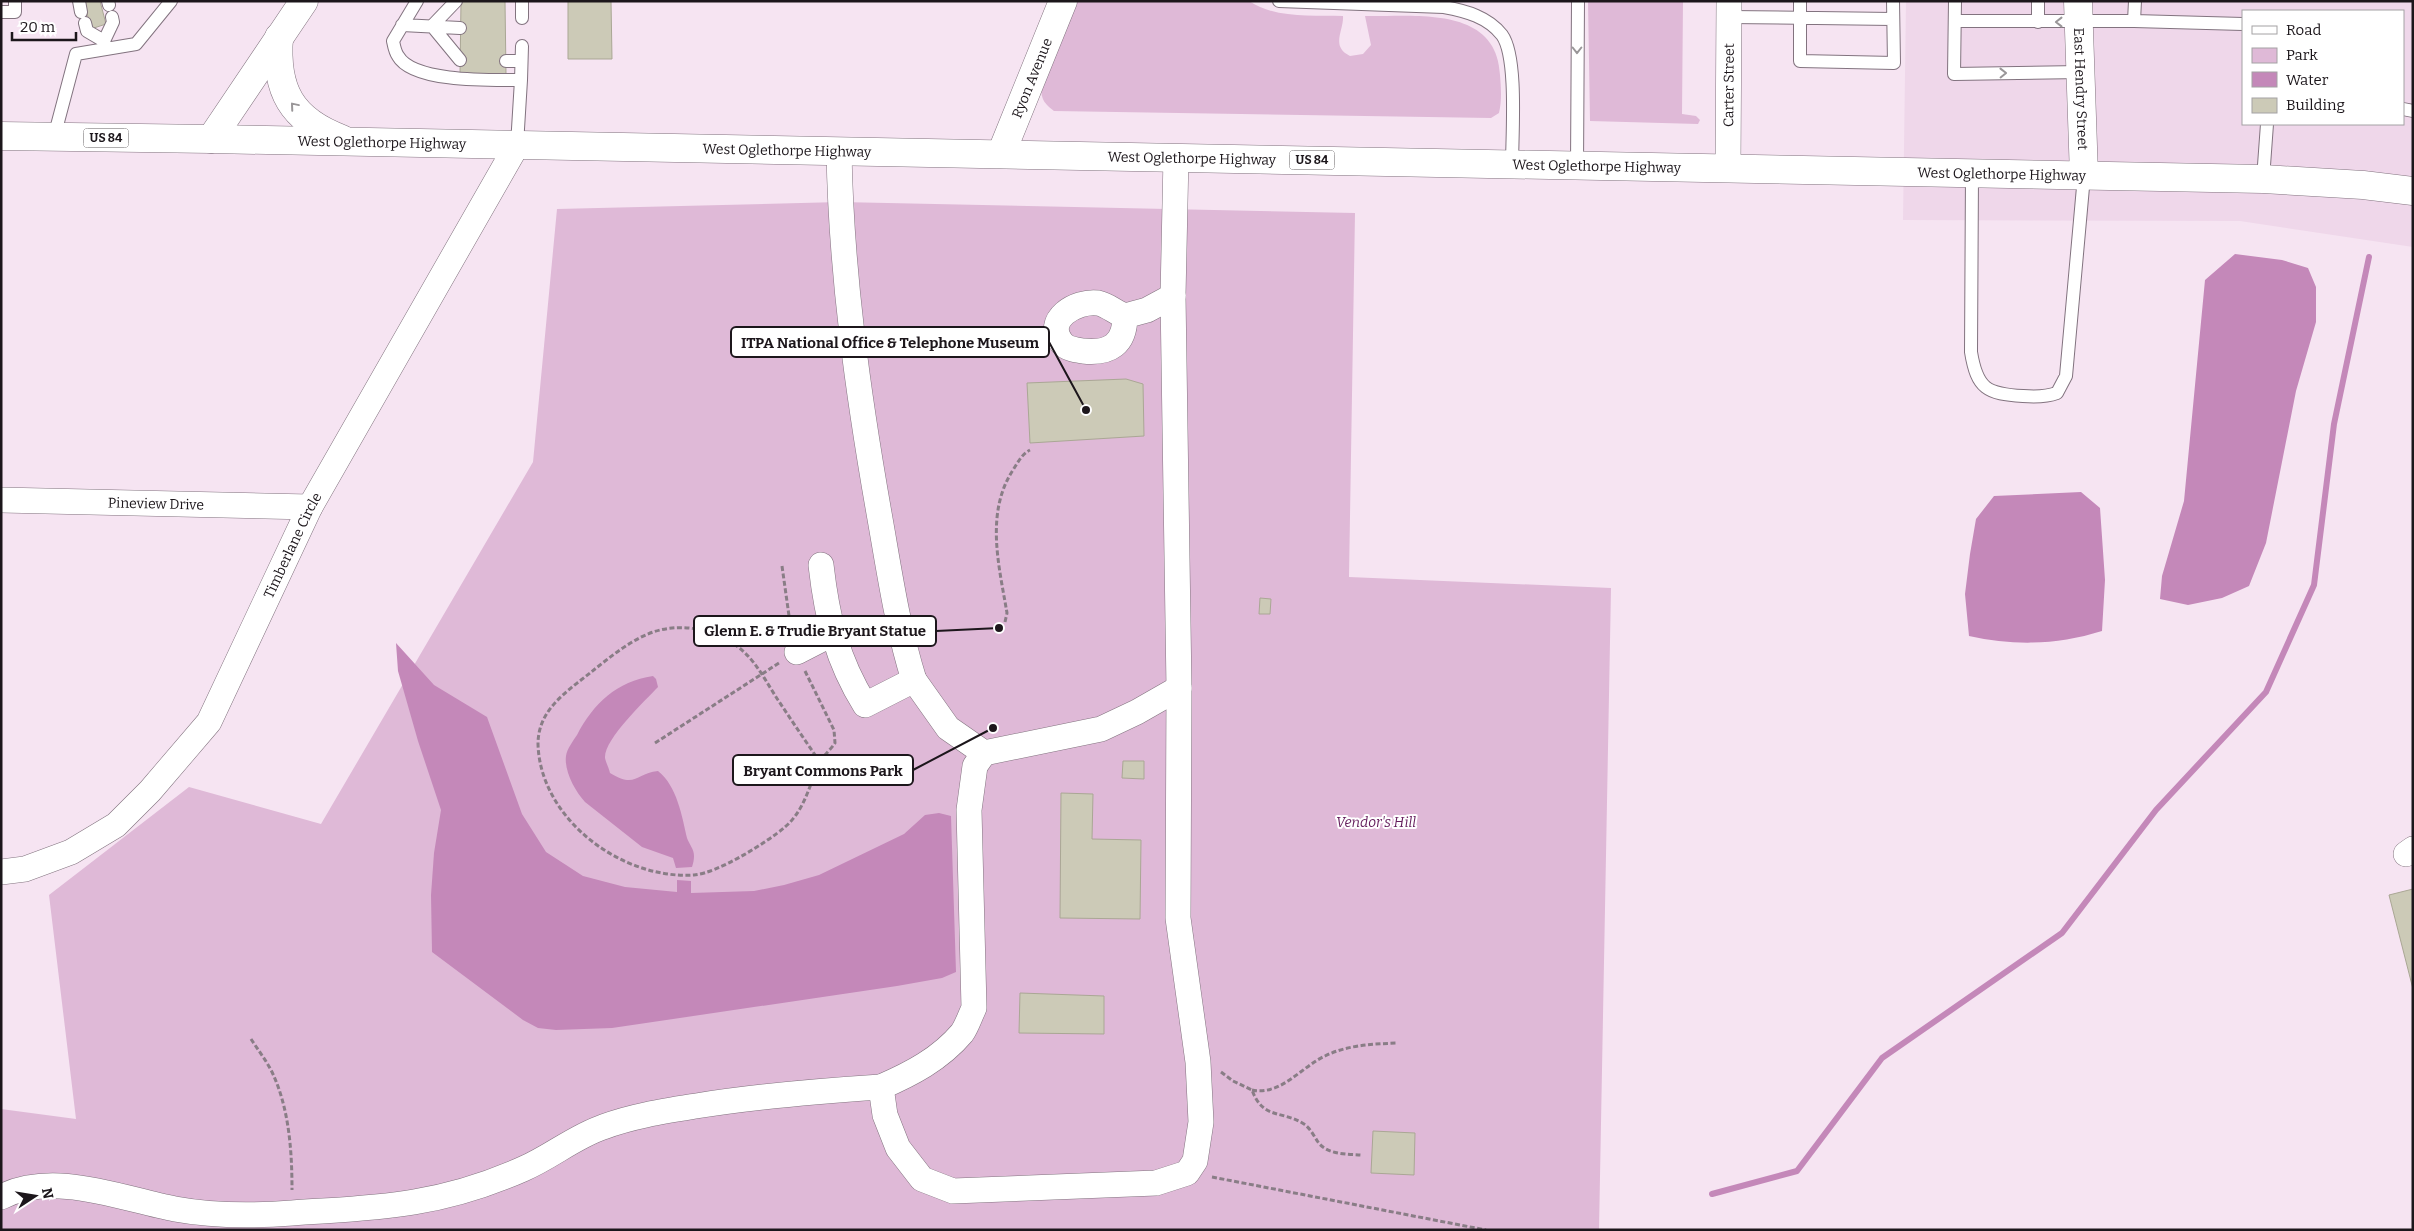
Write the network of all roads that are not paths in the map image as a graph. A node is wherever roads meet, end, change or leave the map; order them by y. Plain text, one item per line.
1 (15, 1) edge
2 (171, 1) edge
3 (304, 1) edge
4 (417, 1) edge
5 (456, 1) edge
6 (522, 1) edge
7 (1063, 1) edge
8 (1282, 1) edge
9 (1578, 1) edge
10 (1800, 1) edge
11 (1894, 1) edge
12 (1955, 1) edge
13 (2038, 1) edge
14 (2135, 1) edge
15 (1421, 4) edge
16 (109, 8) edge
17 (1729, 9) edge
18 (1, 12) edge
19 (82, 12) edge
20 (2079, 12) edge
21 (522, 18) dead end
22 (1800, 18) junction
23 (1894, 19) junction
24 (1955, 21) junction
25 (2134, 21) junction
26 (2038, 22) junction
27 (2242, 24) edge
28 (402, 25) junction
29 (432, 26) junction
30 (460, 28) dead end
31 (279, 37) junction
32 (105, 45) junction
33 (522, 46) dead end
34 (460, 60) dead end
35 (506, 61) dead end
36 (522, 61) junction
37 (2081, 72) junction
38 (521, 80) junction
39 (2267, 125) edge
40 (1, 136) edge
41 (54, 137) junction
42 (211, 138) junction
43 (348, 141) junction
44 (517, 145) junction
45 (839, 151) junction
46 (1001, 154) junction
47 (1176, 158) junction
48 (1512, 165) junction
49 (1576, 166) junction
50 (1728, 169) junction
51 (1972, 174) junction
52 (2084, 176) junction
53 (2263, 179) junction
54 (2413, 191) edge
55 (1173, 296) junction
56 (1125, 316) dead end
57 (1, 500) edge
58 (310, 508) junction
59 (821, 566) dead end
60 (832, 634) junction
61 (797, 652) road end
62 (914, 680) junction
63 (1179, 688) junction
64 (984, 753) junction
65 (1, 872) edge
66 (881, 1087) junction
67 (1, 1197) edge

1 - 18 lane
2 - 32 lane
3 - 31 main road
4 - 28 lane
5 - 29 lane
6 - 21 lane
7 - 46 main road, Ryon Avenue
8 - 15 lane
9 -> 49 lane
10 - 22 lane
11 - 23 lane
12 - 24 lane
13 - 26 lane
14 - 25 lane
15 - 48 lane
16 - 32 lane
17 - 22 lane
17 - 50 street, Carter Street
19 - 32 lane
20 - 25 lane
20 -> 26 lane
20 - 37 main road, East Hendry Street
22 - 23 lane
22 - 23 lane
24 - 26 lane
24 -> 37 lane
25 - 27 lane
28 - 29 lane
28 - 38 lane
29 - 30 lane
29 - 34 lane
31 - 42 main road
43 -> 31 main road
32 - 41 lane
33 - 36 lane
35 - 36 lane
36 - 38 lane
37 - 52 main road, East Hendry Street
38 - 44 lane
39 - 53 lane
40 - 41 main road, West Oglethorpe Highway / US 84
41 - 42 main road, West Oglethorpe Highway / US 84
42 - 43 main road, West Oglethorpe Highway / US 84
43 - 44 main road, West Oglethorpe Highway / US 84
44 - 45 main road, West Oglethorpe Highway / US 84
44 - 58 street, Timberlane Circle
45 - 46 main road, West Oglethorpe Highway / US 84
45 - 62 street
46 - 47 main road, West Oglethorpe Highway / US 84
47 - 48 main road, West Oglethorpe Highway / US 84
47 - 55 street
48 - 49 main road, West Oglethorpe Highway / US 84
49 - 50 main road, West Oglethorpe Highway / US 84
50 - 51 main road, West Oglethorpe Highway / US 84
51 - 52 main road, West Oglethorpe Highway / US 84
51 - 52 lane
52 - 53 main road, West Oglethorpe Highway / US 84
53 - 54 main road, West Oglethorpe Highway / US 84
55 - 56 street
55 - 63 street
57 - 58 street, Pineview Drive
58 - 65 street, Timberlane Circle
59 - 60 street
60 - 61 street
60 - 62 street
62 - 64 street
63 - 64 street
63 - 66 street
64 - 66 street
66 - 67 street

